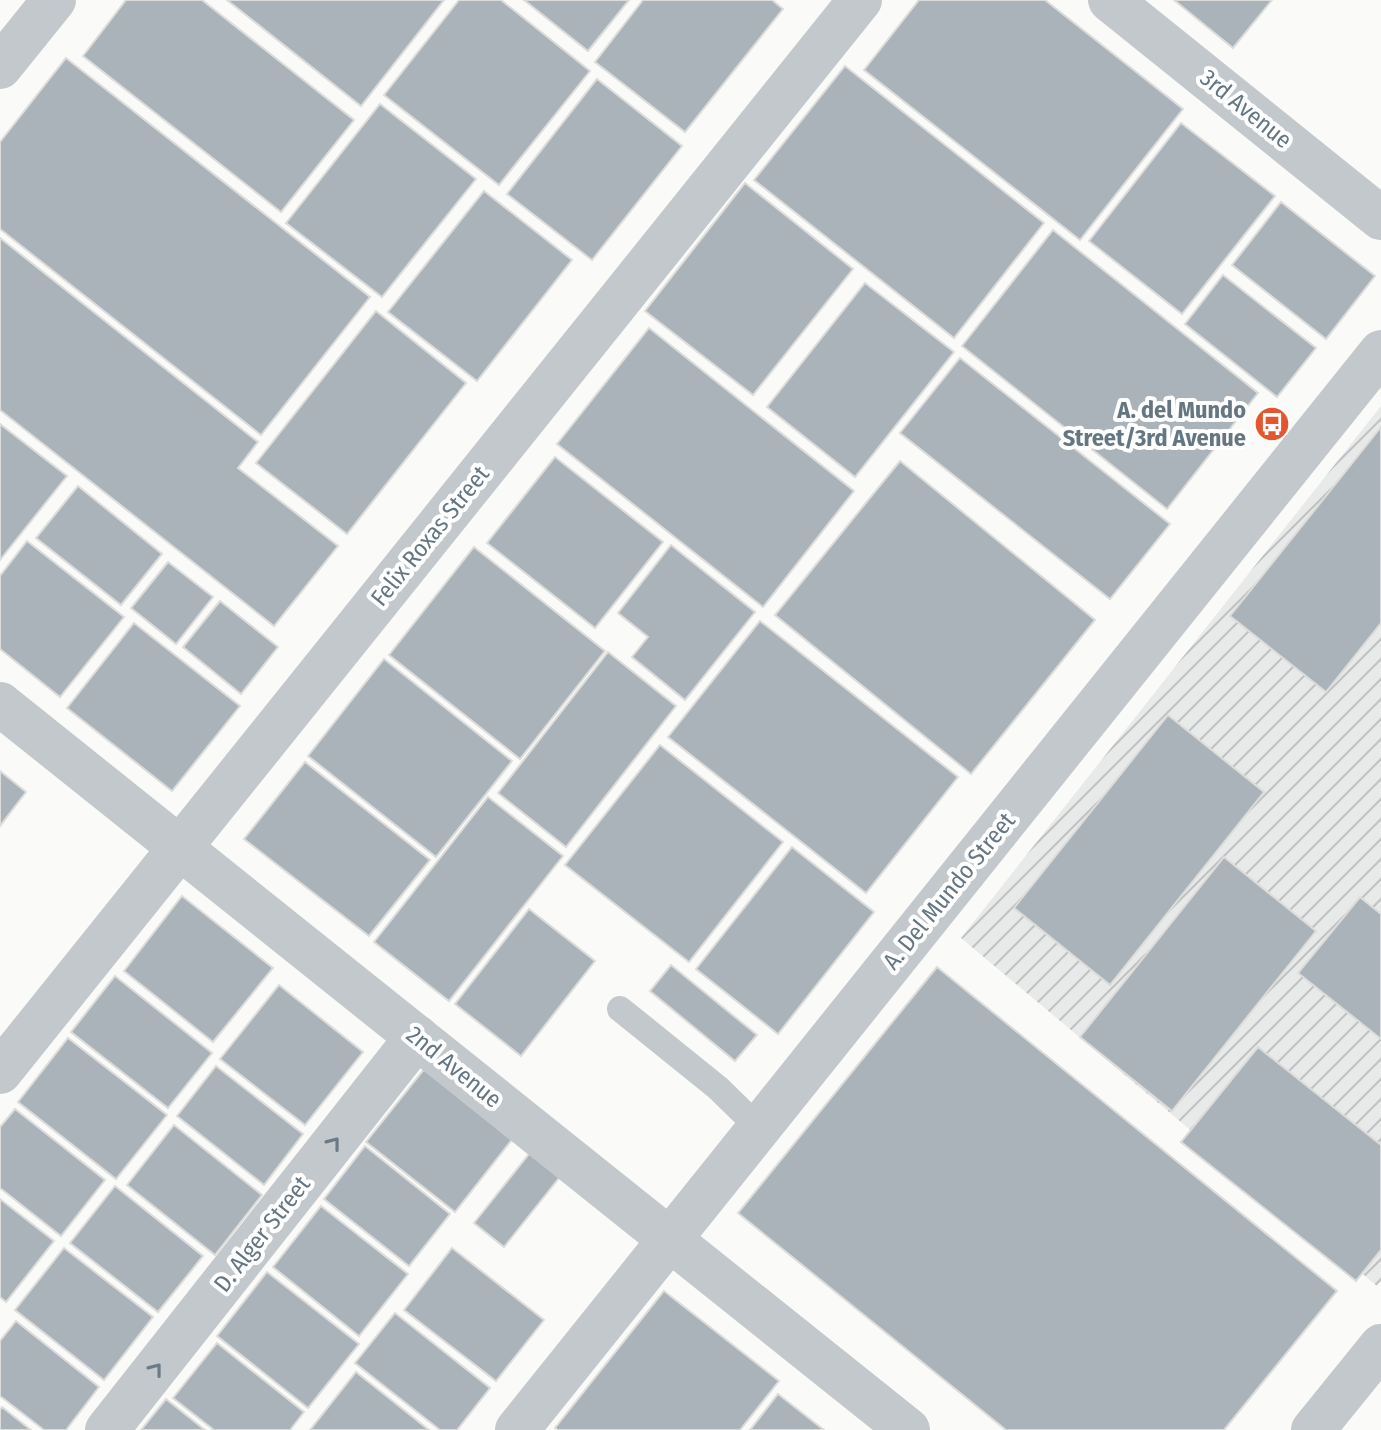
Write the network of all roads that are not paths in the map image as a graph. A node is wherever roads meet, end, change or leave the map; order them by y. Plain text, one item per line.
1 (54, 0) edge
2 (860, 0) edge
3 (1110, 0) edge
4 (0, 67) edge
5 (1381, 218) edge
6 (1381, 352) edge
7 (0, 704) edge
8 (180, 847) junction
9 (620, 1009) dead end
10 (417, 1037) junction
11 (0, 1072) edge
12 (759, 1128) junction
13 (670, 1239) junction
14 (1381, 1346) edge
15 (107, 1430) edge
16 (517, 1430) edge
17 (908, 1430) edge
18 (1313, 1430) edge

1 - 4 street
2 - 8 street, Felix Roxas Street
3 - 5 street, 3rd Avenue
6 - 12 street, A. Del Mundo Street
7 - 8 street, 2nd Avenue
8 - 10 street, 2nd Avenue
8 - 11 street, Felix Roxas Street
9 - 12 lane
10 - 13 street, 2nd Avenue
15 -> 10 street, D. Alger Street
12 - 13 street, A. Del Mundo Street
13 - 16 street, A. Del Mundo Street
13 - 17 street, 2nd Avenue
14 - 18 street

